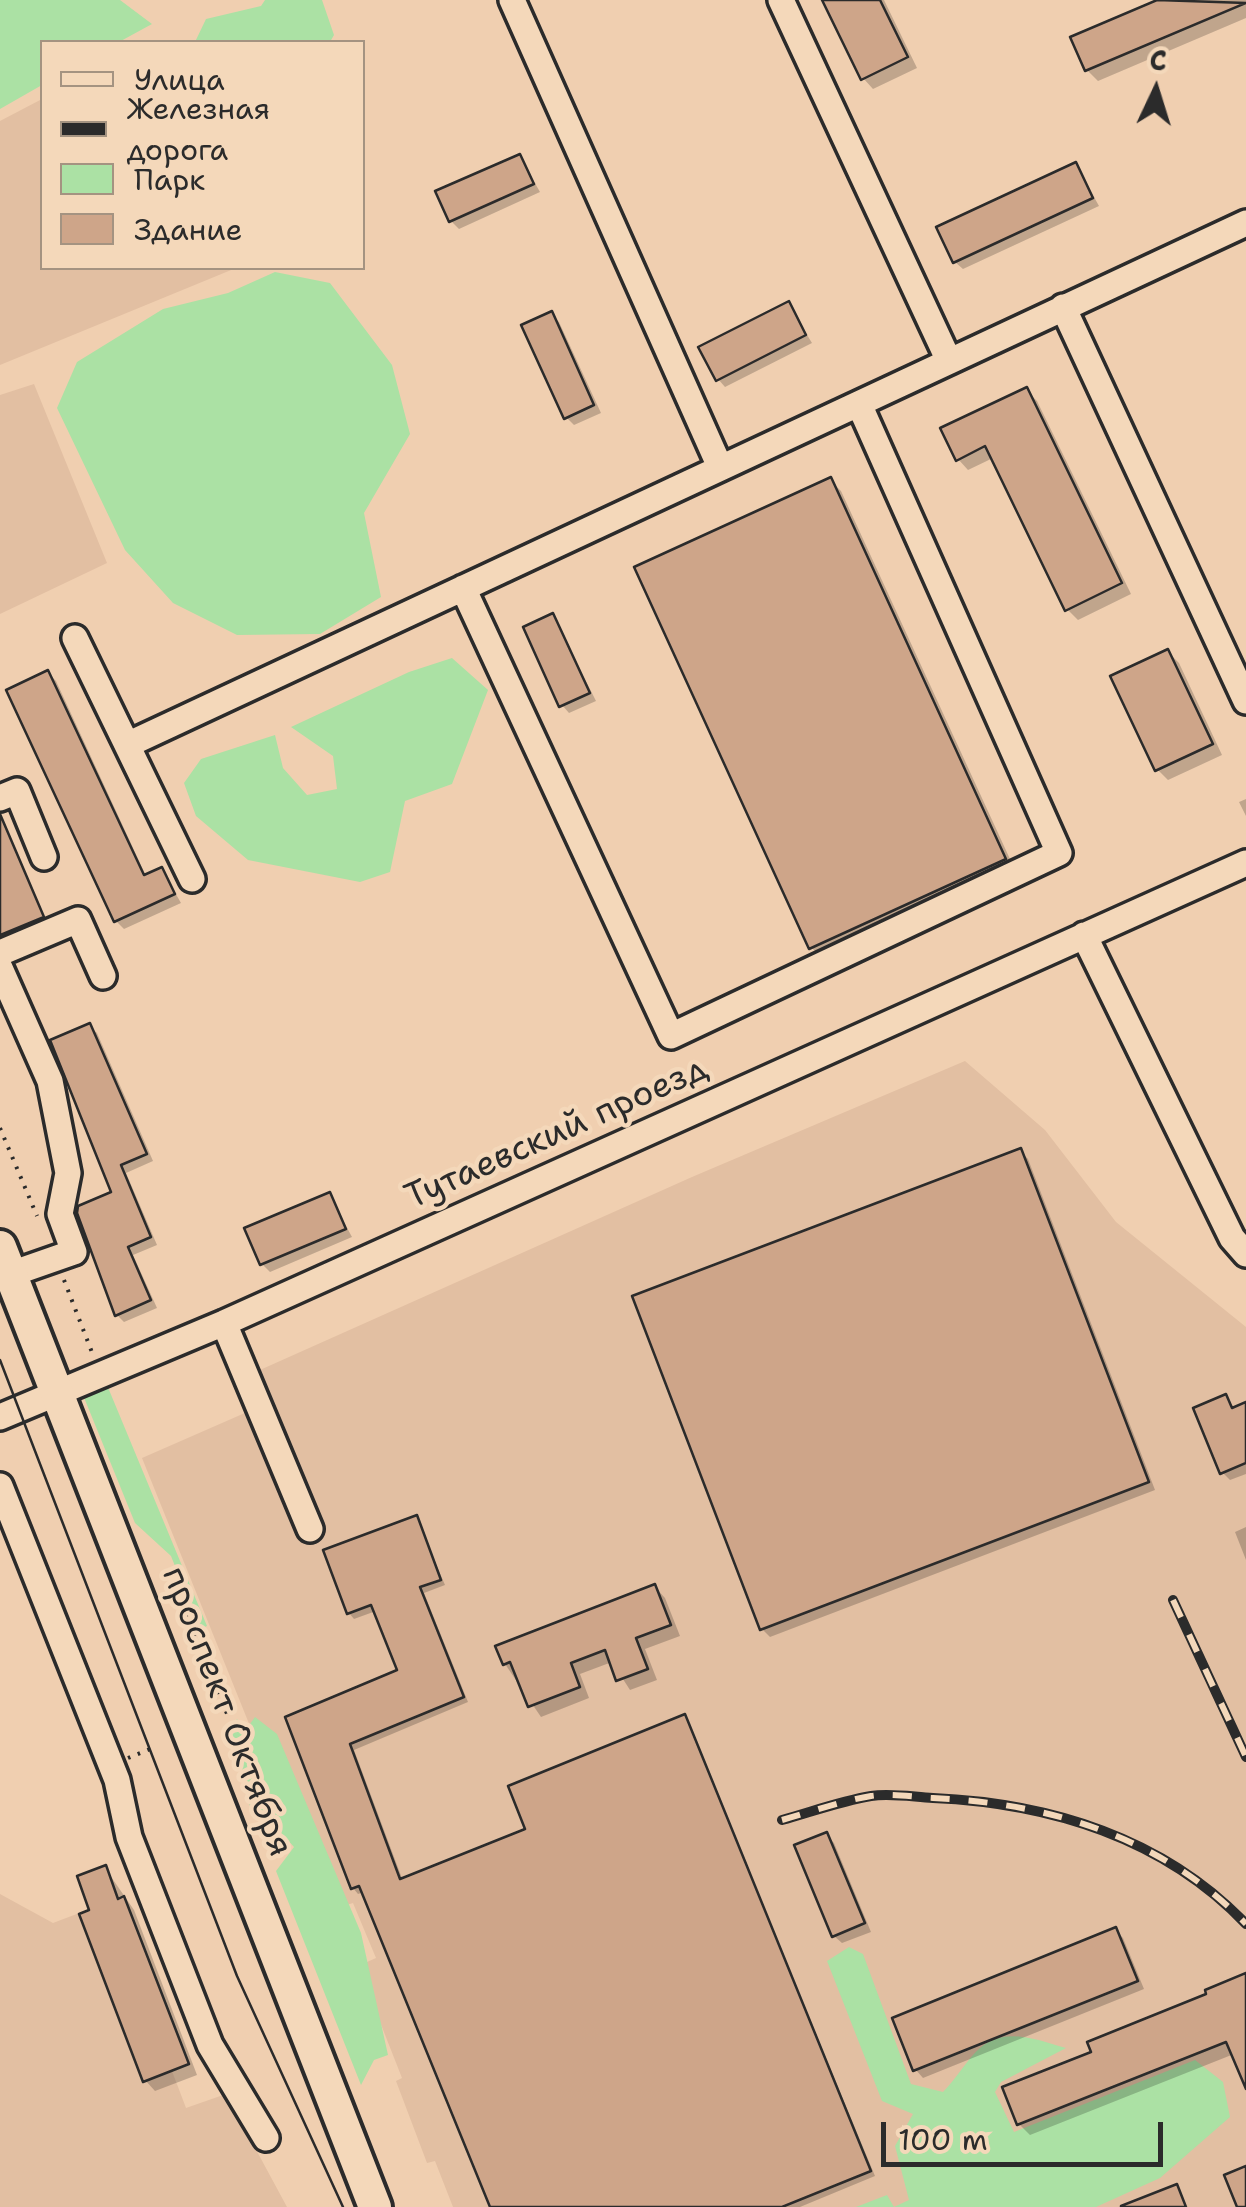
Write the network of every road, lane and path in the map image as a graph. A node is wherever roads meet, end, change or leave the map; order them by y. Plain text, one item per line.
1 (512, 0) edge
2 (781, 0) edge
3 (1246, 223) edge
4 (1063, 307) junction
5 (949, 362) junction
6 (859, 404) junction
7 (720, 467) junction
8 (463, 588) junction
9 (76, 638) dead end
10 (1246, 701) edge
11 (128, 744) junction
12 (0, 798) edge
13 (44, 857) dead end
14 (1246, 862) edge
15 (192, 879) dead end
16 (1084, 934) junction
17 (0, 953) edge
18 (0, 968) edge
19 (103, 976) dead end
20 (11, 1023) edge
21 (1246, 1254) edge
22 (6, 1260) edge
23 (224, 1323) junction
24 (58, 1393) junction
25 (0, 1417) edge
26 (0, 1486) edge
27 (310, 1529) dead end
28 (174, 1585) dead end
29 (230, 1721) dead end
30 (266, 2138) dead end
31 (375, 2207) edge

1 - 7 street
2 - 5 street
3 - 4 street
4 - 5 street
4 - 10 street
5 - 6 street
6 - 7 street
6 - 8 street
7 - 8 street
8 - 11 street
9 - 11 street
11 - 15 street
12 - 13 street
14 - 16 street, Тутаевский проезд
16 - 21 street
16 - 23 street, Тутаевский проезд
17 - 19 street
18 - 20 street
20 - 22 street
22 - 24 main road, проспект Октября
23 - 24 street, Тутаевский проезд
23 - 27 street
24 - 25 street, Тутаевский проезд
24 - 31 main road, проспект Октября
26 - 30 street
28 - 29 path

